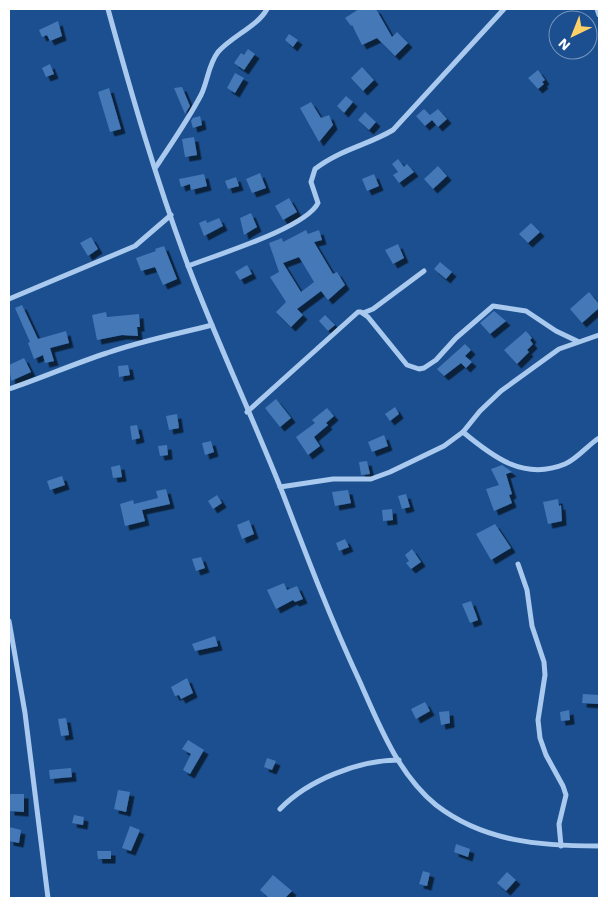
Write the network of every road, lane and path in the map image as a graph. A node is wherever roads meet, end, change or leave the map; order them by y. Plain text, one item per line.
1 (108, 9) edge
2 (267, 9) edge
3 (504, 9) edge
4 (597, 9) edge
5 (599, 15) edge
6 (156, 167) junction
7 (171, 215) junction
8 (188, 266) junction
9 (424, 271) dead end
10 (9, 300) edge
11 (363, 313) junction
12 (212, 325) junction
13 (599, 335) edge
14 (577, 341) junction
15 (9, 390) edge
16 (247, 412) junction
17 (463, 432) junction
18 (599, 438) edge
19 (280, 487) junction
20 (518, 564) dead end
21 (9, 622) edge
22 (399, 760) junction
23 (280, 809) dead end
24 (561, 846) junction
25 (599, 846) edge
26 (48, 898) edge

1 - 6 street
2 - 6 street
3 - 8 street
4 - 5 street
6 - 7 street
7 - 8 street
7 - 10 street
8 - 12 street
9 - 11 street
11 - 14 street
11 - 16 street
12 - 15 street
12 - 16 street
13 - 14 street
14 - 17 street
16 - 19 street
17 - 18 street
17 - 19 street
19 - 22 street
20 - 24 street
21 - 26 street
22 - 23 street
22 - 24 street
24 - 25 street

